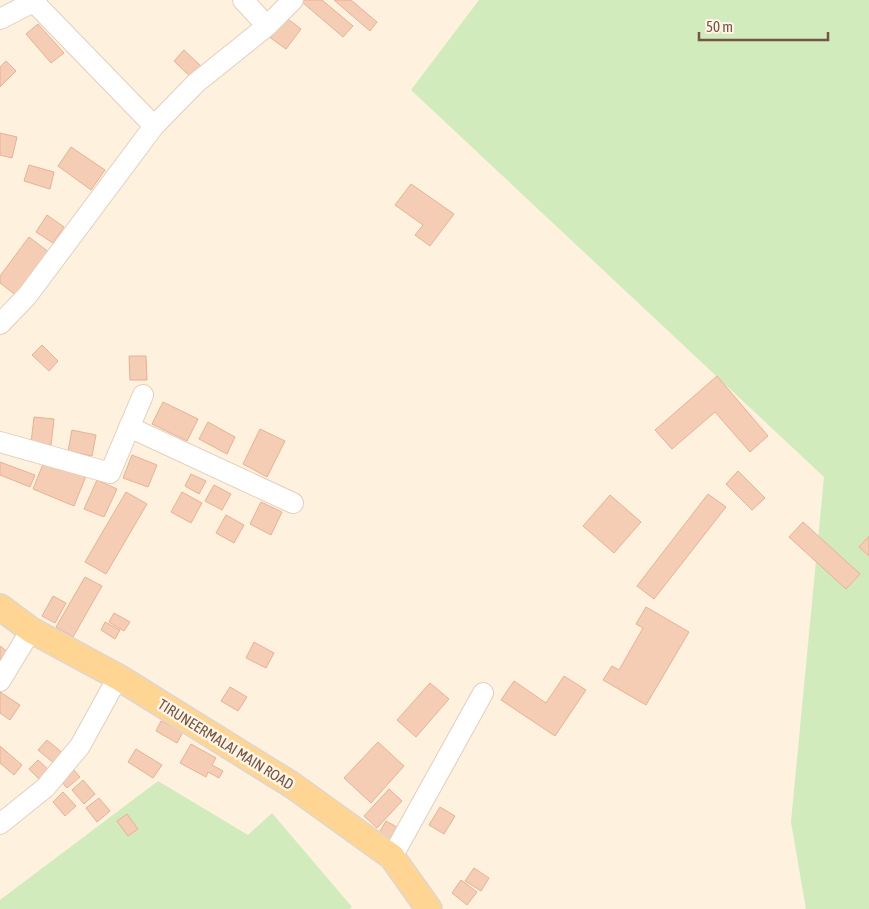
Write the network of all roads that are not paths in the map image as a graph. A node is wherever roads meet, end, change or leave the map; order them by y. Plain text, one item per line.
1 (34, 0) edge
2 (243, 0) edge
3 (293, 0) edge
4 (0, 19) edge
5 (267, 26) junction
6 (154, 126) junction
7 (0, 324) edge
8 (143, 395) dead end
9 (129, 427) junction
10 (0, 442) edge
11 (293, 504) dead end
12 (0, 607) edge
13 (31, 630) junction
14 (118, 677) junction
15 (0, 681) edge
16 (483, 693) dead end
17 (0, 824) edge
18 (392, 857) junction
19 (429, 909) edge

1 - 4 street
1 - 6 street
2 - 5 street
3 - 5 street
5 - 6 street
6 - 7 street
8 - 9 street
9 - 10 street
9 - 11 street
12 - 13 main road, TIRUNEERMALAI MAIN ROAD
13 - 14 main road, TIRUNEERMALAI MAIN ROAD
13 - 15 street
14 - 17 street
14 - 18 main road, TIRUNEERMALAI MAIN ROAD
16 - 18 street
18 - 19 main road, TIRUNEERMALAI MAIN ROAD

